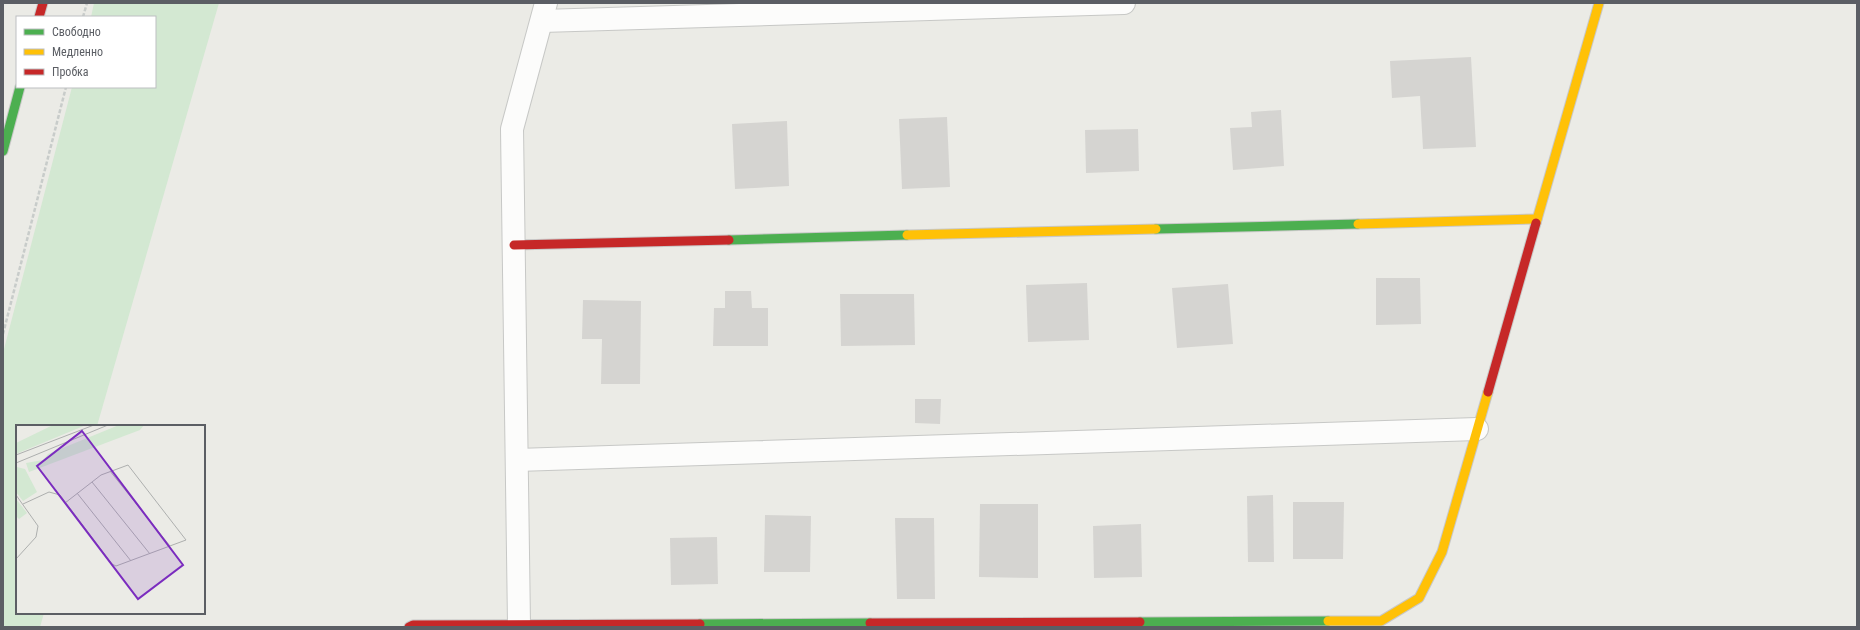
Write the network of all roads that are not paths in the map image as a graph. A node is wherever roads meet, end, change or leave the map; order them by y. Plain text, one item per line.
1 (43, 3) edge
2 (1124, 3) edge
3 (1599, 3) edge
4 (544, 12) edge
5 (39, 16) edge
6 (20, 88) edge
7 (3, 151) edge
8 (1537, 219) junction
9 (514, 245) junction
10 (1477, 429) junction
11 (517, 460) junction
12 (519, 624) junction
13 (409, 627) edge

1 - 5 street
2 - 4 street
3 - 8 street
4 - 9 street
6 - 7 street
8 - 9 street
8 - 10 street
9 - 11 street
10 - 11 street
10 - 12 street
11 - 12 street
12 - 13 street

